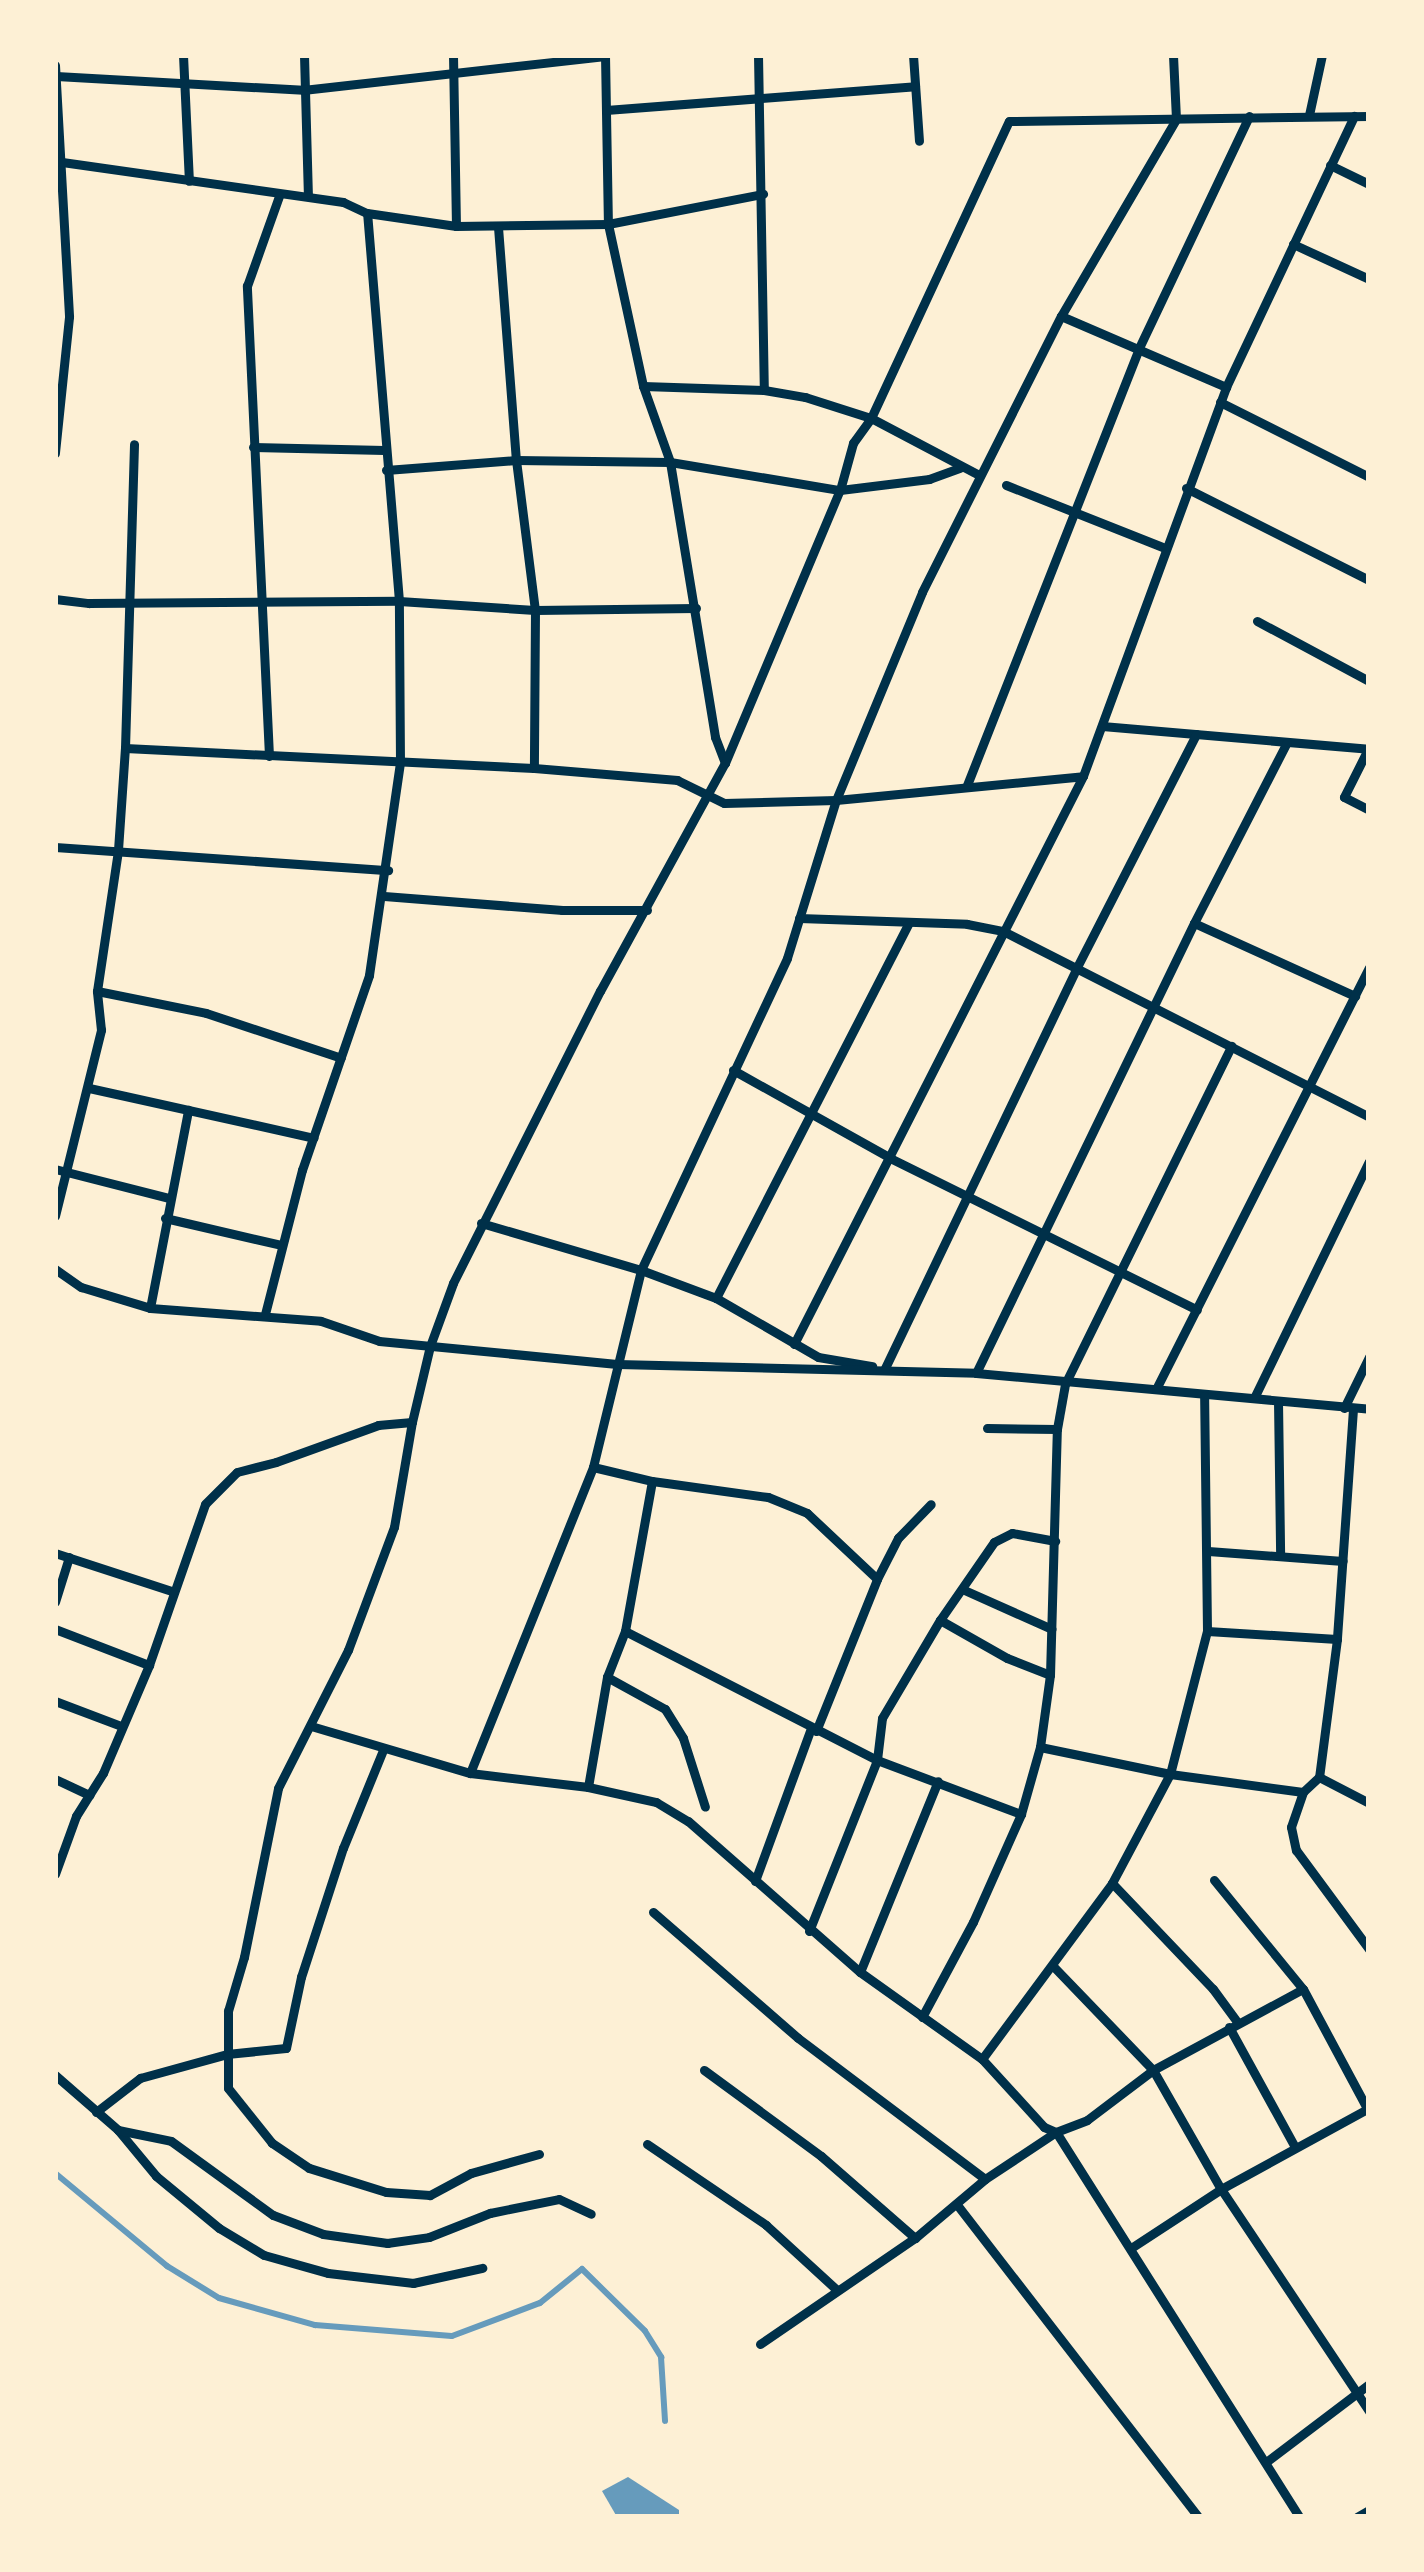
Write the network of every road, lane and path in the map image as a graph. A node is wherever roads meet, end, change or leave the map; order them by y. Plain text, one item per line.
1 (183, 55) edge
2 (304, 55) edge
3 (453, 55) edge
4 (605, 55) edge
5 (758, 55) edge
6 (913, 55) edge
7 (1173, 55) edge
8 (1322, 55) edge
9 (55, 65) edge
10 (453, 72) junction
11 (56, 76) edge
12 (185, 83) junction
13 (915, 86) junction
14 (303, 90) junction
15 (759, 99) junction
16 (606, 110) junction
17 (1249, 116) junction
18 (1309, 116) junction
19 (1354, 116) junction
20 (1369, 116) edge
21 (1176, 119) junction
22 (919, 141) dead end
23 (59, 161) edge
24 (1330, 165) junction
25 (189, 181) junction
26 (1369, 184) edge
27 (763, 194) junction
28 (280, 196) junction
29 (308, 196) junction
30 (367, 213) junction
31 (608, 224) junction
32 (456, 226) junction
33 (498, 227) junction
34 (1293, 244) junction
35 (1369, 279) edge
36 (1061, 316) junction
37 (1138, 350) junction
38 (643, 386) junction
39 (1226, 386) junction
40 (764, 390) junction
41 (1220, 402) junction
42 (871, 418) junction
43 (57, 434) edge
44 (134, 444) dead end
45 (254, 447) junction
46 (384, 450) junction
47 (55, 453) edge
48 (516, 460) junction
49 (670, 462) junction
50 (960, 468) junction
51 (386, 470) junction
52 (978, 474) junction
53 (1369, 477) edge
54 (1006, 485) dead end
55 (1186, 488) junction
56 (840, 490) junction
57 (1076, 513) junction
58 (1165, 548) junction
59 (1369, 580) edge
60 (55, 599) edge
61 (264, 599) junction
62 (399, 602) junction
63 (131, 603) junction
64 (696, 608) junction
65 (535, 610) junction
66 (1257, 621) dead end
67 (1369, 681) edge
68 (1102, 726) junction
69 (1196, 734) junction
70 (1286, 742) junction
71 (124, 748) junction
72 (1369, 748) edge
73 (270, 756) junction
74 (400, 762) junction
75 (724, 764) junction
76 (534, 768) junction
77 (1083, 776) junction
78 (968, 785) junction
79 (706, 798) junction
80 (836, 800) junction
81 (1369, 810) edge
82 (55, 848) edge
83 (118, 850) junction
84 (388, 870) junction
85 (384, 896) junction
86 (648, 910) junction
87 (799, 918) junction
88 (908, 922) junction
89 (1194, 923) junction
90 (1002, 930) junction
91 (1369, 968) edge
92 (1076, 969) junction
93 (97, 991) junction
94 (1355, 996) junction
95 (1153, 1007) junction
96 (1231, 1046) junction
97 (341, 1058) junction
98 (732, 1070) junction
99 (1309, 1086) junction
100 (89, 1088) junction
101 (188, 1110) junction
102 (812, 1114) junction
103 (1369, 1117) edge
104 (314, 1138) junction
105 (892, 1160) junction
106 (1369, 1161) edge
107 (60, 1170) edge
108 (966, 1196) junction
109 (169, 1198) junction
110 (55, 1216) edge
111 (165, 1218) junction
112 (481, 1223) junction
113 (1042, 1236) junction
114 (281, 1245) junction
115 (55, 1269) edge
116 (641, 1270) junction
117 (1120, 1272) junction
118 (716, 1298) junction
119 (150, 1308) junction
120 (1197, 1310) junction
121 (265, 1314) junction
122 (794, 1344) junction
123 (430, 1346) junction
124 (1369, 1357) edge
125 (617, 1364) junction
126 (884, 1368) junction
127 (976, 1373) junction
128 (1065, 1384) junction
129 (1156, 1389) junction
130 (1204, 1396) junction
131 (1254, 1398) junction
132 (1278, 1401) junction
133 (1348, 1408) junction
134 (1369, 1410) edge
135 (412, 1422) junction
136 (986, 1428) dead end
137 (1057, 1430) junction
138 (592, 1467) junction
139 (652, 1481) junction
140 (931, 1504) dead end
141 (1054, 1540) junction
142 (1208, 1551) junction
143 (55, 1553) edge
144 (1280, 1553) junction
145 (69, 1557) junction
146 (1342, 1561) junction
147 (877, 1579) junction
148 (962, 1589) junction
149 (174, 1592) junction
150 (55, 1602) edge
151 (940, 1620) junction
152 (1052, 1628) junction
153 (55, 1629) edge
154 (625, 1631) junction
155 (1208, 1632) junction
156 (1337, 1638) junction
157 (149, 1664) junction
158 (1050, 1675) junction
159 (606, 1677) junction
160 (55, 1701) edge
161 (121, 1726) junction
162 (311, 1726) junction
163 (813, 1730) junction
164 (1040, 1747) junction
165 (382, 1750) junction
166 (877, 1760) junction
167 (470, 1773) junction
168 (1170, 1774) junction
169 (1320, 1778) junction
170 (55, 1779) edge
171 (938, 1781) junction
172 (588, 1787) junction
173 (1303, 1792) junction
174 (89, 1795) junction
175 (1369, 1803) edge
176 (705, 1807) dead end
177 (1021, 1814) junction
178 (55, 1874) edge
179 (1214, 1880) dead end
180 (755, 1881) junction
181 (1112, 1884) junction
182 (653, 1912) dead end
183 (809, 1931) junction
184 (1369, 1948) edge
185 (1053, 1966) junction
186 (860, 1972) junction
187 (1303, 1989) junction
188 (922, 2017) junction
189 (1233, 2025) junction
190 (227, 2054) junction
191 (982, 2060) junction
192 (704, 2070) dead end
193 (1153, 2070) junction
194 (55, 2075) edge
195 (1368, 2109) edge
196 (96, 2112) junction
197 (118, 2130) junction
198 (1056, 2132) junction
199 (647, 2144) dead end
200 (1295, 2146) junction
201 (539, 2154) dead end
202 (985, 2179) junction
203 (1221, 2190) junction
204 (958, 2206) junction
205 (591, 2214) dead end
206 (915, 2238) junction
207 (1131, 2248) junction
208 (482, 2268) dead end
209 (837, 2290) junction
210 (760, 2344) dead end
211 (1369, 2384) edge
212 (1356, 2393) junction
213 (1369, 2411) edge
214 (1266, 2462) junction
215 (1369, 2510) edge
216 (1198, 2517) edge
217 (1300, 2517) edge
218 (1357, 2517) edge

1 - 12 street
2 - 14 street
3 - 10 street
4 - 10 street
4 - 16 street
5 - 15 street
6 - 13 street
7 - 21 street
8 - 18 street
9 - 11 street
10 - 14 street
10 - 32 street
11 - 12 street
11 - 23 street
12 - 14 street
12 - 25 street
13 - 15 street
13 - 22 street
14 - 29 street
15 - 16 street
15 - 27 street
16 - 31 street
17 - 18 street
17 - 21 street
17 - 37 street
18 - 19 street
19 - 20 street
19 - 24 street
21 - 36 street
21 - 42 street
23 - 25 street
23 - 43 street
24 - 26 street
24 - 34 street
25 - 28 street
27 - 31 street
27 - 40 street
28 - 29 street
28 - 45 street
29 - 30 street
30 - 32 street
30 - 46 street
31 - 33 street
31 - 38 street
32 - 33 street
33 - 48 street
34 - 35 street
34 - 39 street
36 - 37 street
36 - 52 street
37 - 39 street
37 - 57 street
38 - 40 street
38 - 49 street
39 - 41 street
40 - 42 street
41 - 53 street
41 - 55 street
42 - 50 street
42 - 56 street
43 - 47 street
44 - 63 street
45 - 46 street
45 - 61 street
46 - 51 street
48 - 49 street
48 - 51 street
48 - 65 street
49 - 56 street
49 - 64 street
50 - 52 street
50 - 56 street
51 - 62 street
52 - 80 street
54 - 57 street
55 - 58 street
55 - 59 street
56 - 75 street
57 - 58 street
57 - 78 street
58 - 68 street
60 - 63 street
61 - 62 street
61 - 63 street
61 - 73 street
62 - 65 street
62 - 74 street
63 - 71 street
64 - 65 street
64 - 75 street
65 - 76 street
66 - 67 street
68 - 69 street
68 - 77 street
69 - 70 street
69 - 92 street
70 - 72 street
70 - 89 street
71 - 73 street
71 - 83 street
72 - 81 street
73 - 74 street
74 - 76 street
74 - 84 street
75 - 79 street
76 - 79 street
77 - 78 street
77 - 90 street
78 - 80 street
79 - 80 street
79 - 86 street
80 - 87 street
82 - 83 street
83 - 84 street
83 - 93 street
84 - 85 street
85 - 86 street
85 - 97 street
86 - 112 street
87 - 88 street
87 - 98 street
88 - 90 street
88 - 102 street
89 - 94 street
89 - 95 street
90 - 92 street
90 - 105 street
91 - 94 street
92 - 95 street
92 - 108 street
93 - 97 street
93 - 100 street
94 - 99 street
95 - 96 street
95 - 113 street
96 - 99 street
96 - 117 street
97 - 104 street
98 - 102 street
98 - 116 street
99 - 103 street
99 - 120 street
100 - 101 street
100 - 107 street
101 - 104 street
101 - 109 street
102 - 105 street
102 - 118 street
104 - 114 street
105 - 108 street
105 - 122 street
106 - 131 street
107 - 109 street
107 - 110 street
108 - 113 street
108 - 126 street
109 - 111 street
111 - 114 street
111 - 119 street
112 - 116 street
112 - 123 street
113 - 117 street
113 - 127 street
114 - 121 street
115 - 119 street
116 - 118 street
116 - 125 street
117 - 120 street
117 - 128 street
118 - 122 street
119 - 121 street
120 - 129 street
121 - 123 street
122 - 126 street
123 - 125 street
123 - 135 street
124 - 133 street
125 - 126 street
125 - 138 street
126 - 127 street
127 - 128 street
128 - 129 street
128 - 137 street
129 - 130 street
130 - 131 street
130 - 142 street
131 - 132 street
132 - 133 street
132 - 144 street
133 - 134 street
133 - 146 street
135 - 149 street
135 - 162 street
136 - 137 street
137 - 141 street
138 - 139 street
138 - 167 street
139 - 147 street
139 - 154 street
140 - 147 street
141 - 148 street
141 - 152 street
142 - 144 street
142 - 155 street
143 - 145 street
144 - 146 street
145 - 149 street
145 - 150 street
146 - 156 street
147 - 163 street
148 - 151 street
148 - 152 street
149 - 157 street
151 - 158 street
151 - 166 street
152 - 158 street
153 - 157 street
154 - 159 street
154 - 163 street
155 - 156 street
155 - 168 street
156 - 169 street
157 - 161 street
158 - 164 street
159 - 172 street
159 - 176 street
160 - 161 street
161 - 174 street
162 - 165 street
162 - 190 street
163 - 166 street
163 - 180 street
164 - 168 street
164 - 177 street
165 - 167 street
165 - 190 street
166 - 171 street
166 - 183 street
167 - 172 street
168 - 173 street
168 - 181 street
169 - 173 street
169 - 175 street
170 - 174 street
171 - 177 street
171 - 186 street
172 - 180 street
173 - 184 street
174 - 178 street
177 - 188 street
179 - 187 street
180 - 183 street
181 - 185 street
181 - 189 street
182 - 202 street
183 - 186 street
185 - 191 street
185 - 193 street
186 - 188 street
187 - 189 street
187 - 195 street
188 - 191 street
189 - 193 street
189 - 200 street
190 - 196 street
190 - 201 street
191 - 198 street
192 - 206 street
193 - 198 street
193 - 203 street
194 - 196 street
195 - 200 street
196 - 197 street
197 - 205 street
197 - 208 street
198 - 202 street
198 - 207 street
199 - 209 street
200 - 203 street
202 - 204 street
203 - 207 street
203 - 212 street
204 - 206 street
204 - 216 street
206 - 209 street
207 - 214 street
209 - 210 street
211 - 212 street
212 - 213 street
212 - 214 street
214 - 217 street
215 - 218 street

